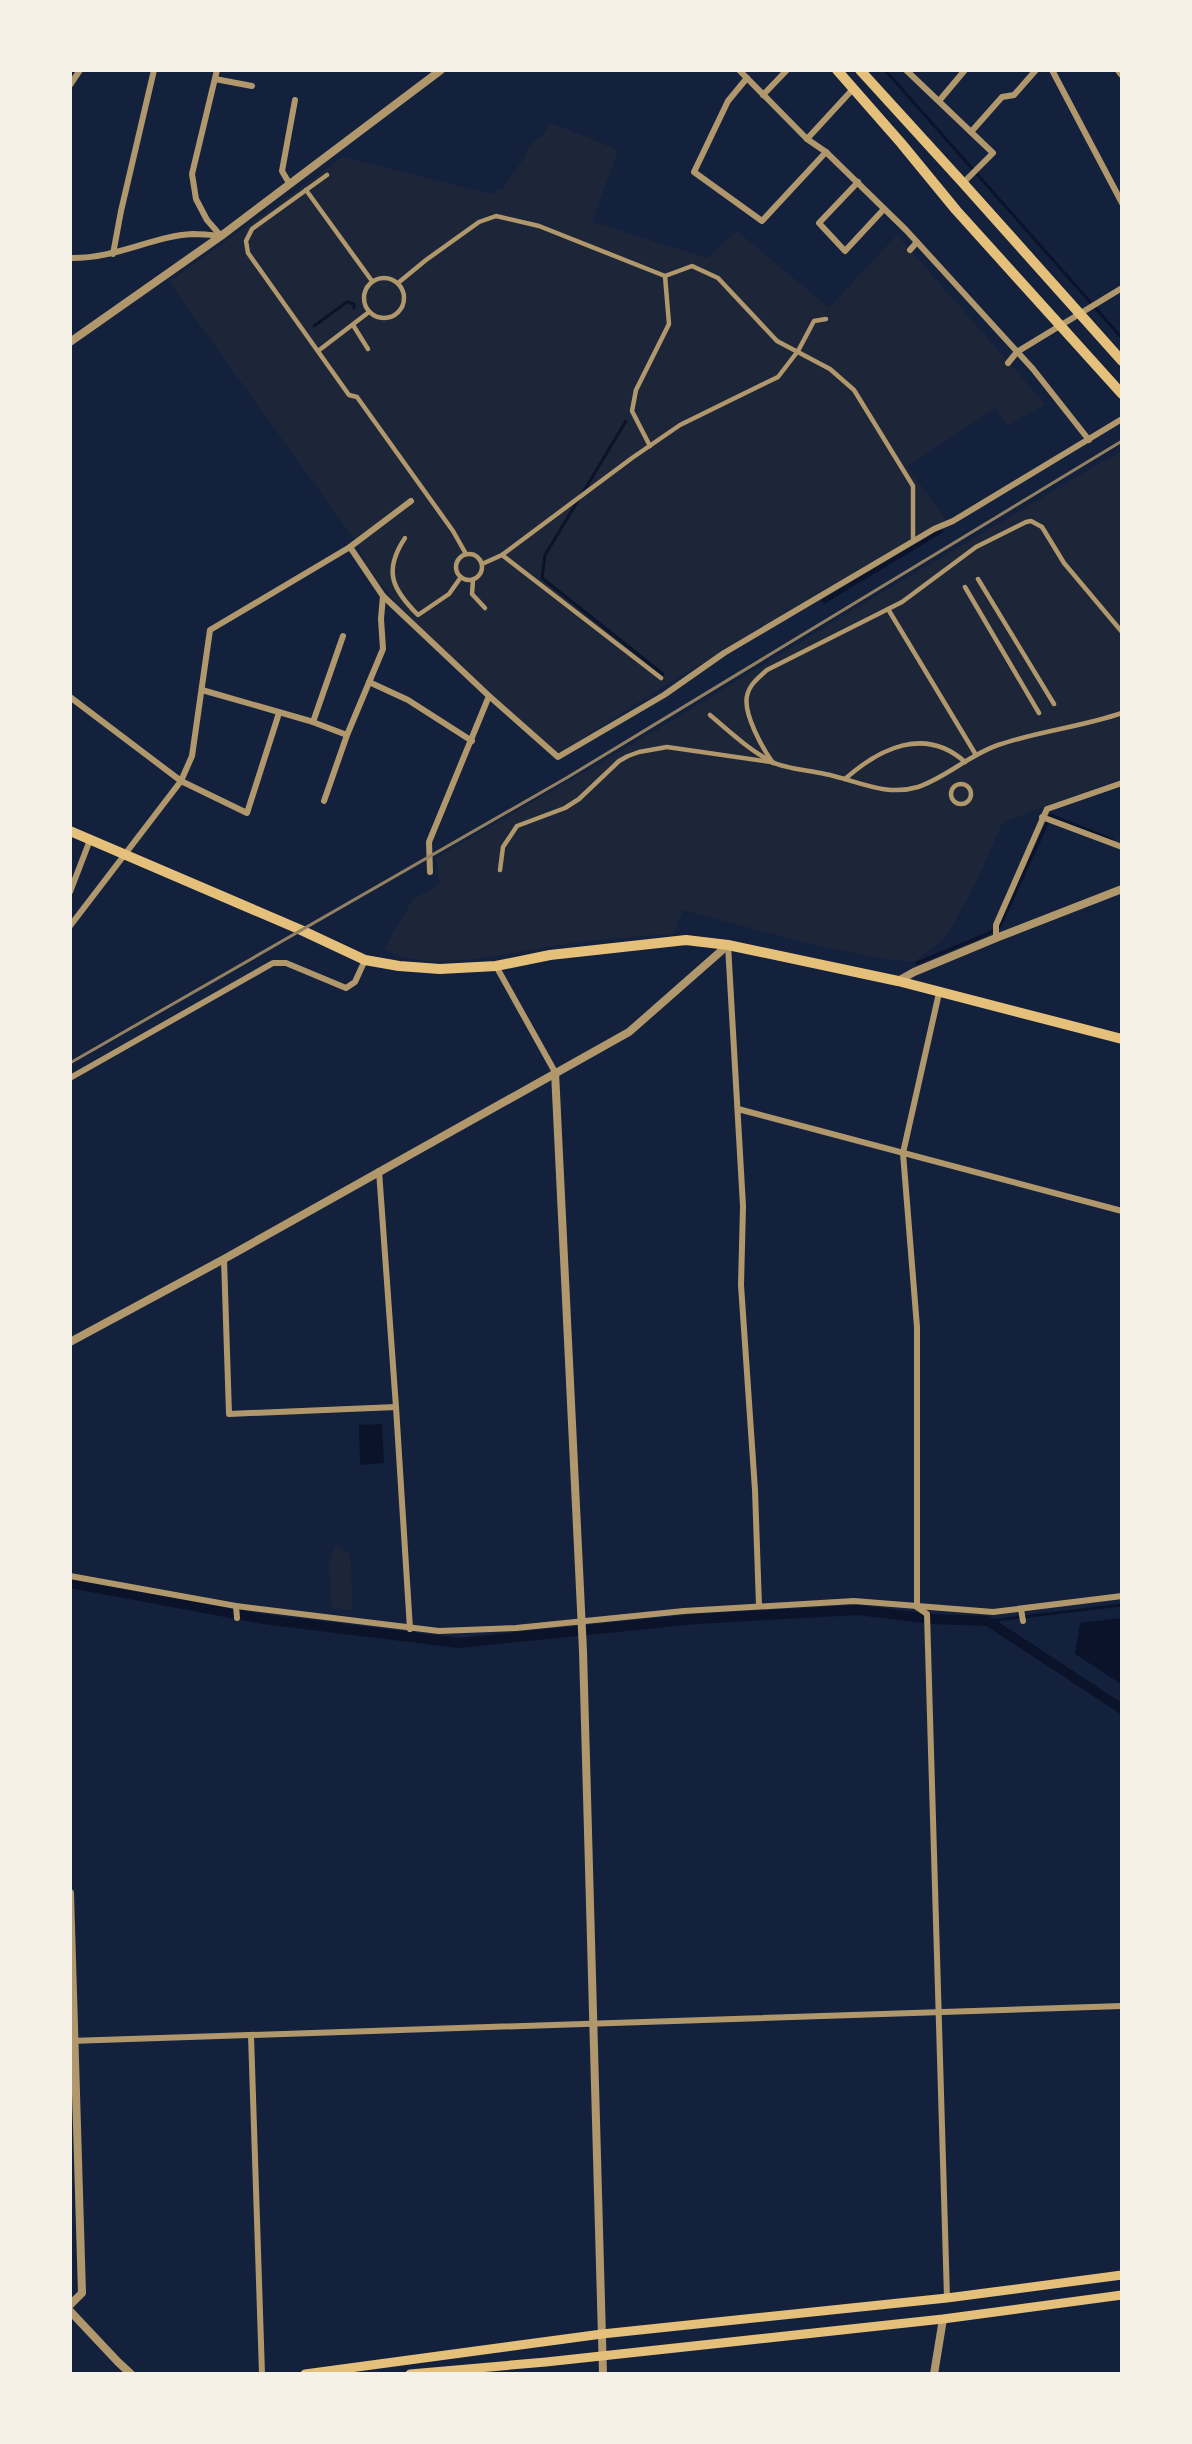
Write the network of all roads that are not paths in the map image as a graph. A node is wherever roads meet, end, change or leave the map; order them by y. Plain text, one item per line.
1 (80, 70) edge
2 (154, 70) edge
3 (217, 70) edge
4 (441, 70) edge
5 (739, 70) edge
6 (787, 70) edge
7 (837, 70) edge
8 (860, 70) edge
9 (906, 70) edge
10 (965, 70) edge
11 (1036, 70) edge
12 (1052, 70) edge
13 (1119, 70) edge
14 (1122, 74) edge
15 (747, 78) junction
16 (215, 79) junction
17 (70, 85) edge
18 (252, 86) dead end
19 (853, 88) junction
20 (763, 95) junction
21 (295, 100) dead end
22 (939, 101) junction
23 (971, 132) junction
24 (807, 139) junction
25 (826, 152) junction
26 (327, 175) dead end
27 (858, 182) junction
28 (289, 183) junction
29 (963, 183) junction
30 (306, 190) junction
31 (1122, 204) edge
32 (884, 209) junction
33 (221, 236) junction
34 (917, 242) junction
35 (910, 250) dead end
36 (113, 254) junction
37 (70, 258) edge
38 (665, 276) junction
39 (372, 281) junction
40 (398, 283) junction
41 (1122, 288) edge
42 (369, 312) junction
43 (1079, 314) junction
44 (826, 319) dead end
45 (1059, 324) junction
46 (353, 325) junction
47 (70, 342) edge
48 (369, 349) dead end
49 (318, 351) junction
50 (798, 351) junction
51 (1017, 352) junction
52 (1122, 361) edge
53 (1008, 363) dead end
54 (1122, 394) edge
55 (1122, 419) edge
56 (1089, 440) junction
57 (650, 446) junction
58 (411, 501) dead end
59 (405, 538) dead end
60 (913, 538) dead end
61 (350, 547) junction
62 (466, 554) junction
63 (502, 555) junction
64 (482, 564) junction
65 (461, 578) junction
66 (978, 579) dead end
67 (473, 580) junction
68 (965, 587) dead end
69 (383, 596) junction
70 (485, 608) dead end
71 (888, 609) junction
72 (1122, 633) edge
73 (343, 636) dead end
74 (661, 678) dead end
75 (369, 682) junction
76 (202, 690) junction
77 (489, 696) junction
78 (70, 697) edge
79 (1054, 704) dead end
80 (279, 713) junction
81 (1039, 713) dead end
82 (1122, 713) edge
83 (710, 715) dead end
84 (313, 722) junction
85 (347, 735) junction
86 (472, 741) junction
87 (976, 755) junction
88 (965, 762) junction
89 (773, 763) junction
90 (845, 779) junction
91 (181, 781) junction
92 (1122, 783) edge
93 (951, 790) joint
94 (324, 801) dead end
95 (1041, 817) junction
96 (70, 831) edge
97 (90, 840) junction
98 (1122, 847) edge
99 (126, 855) junction
100 (70, 868) edge
101 (500, 870) dead end
102 (78, 872) junction
103 (430, 872) dead end
104 (1122, 889) edge
105 (70, 892) edge
106 (70, 926) edge
107 (996, 938) junction
108 (728, 945) junction
109 (365, 960) junction
110 (496, 966) junction
111 (898, 981) junction
112 (939, 993) junction
113 (1122, 1039) edge
114 (555, 1072) junction
115 (70, 1078) edge
116 (738, 1109) junction
117 (903, 1153) junction
118 (379, 1171) junction
119 (1122, 1211) edge
120 (224, 1259) junction
121 (70, 1342) edge
122 (396, 1407) junction
123 (70, 1576) edge
124 (1122, 1596) edge
125 (759, 1606) junction
126 (917, 1607) junction
127 (236, 1608) junction
128 (1021, 1611) junction
129 (237, 1618) dead end
130 (1023, 1621) dead end
131 (582, 1628) junction
132 (410, 1629) junction
133 (70, 1893) edge
134 (1122, 2006) edge
135 (939, 2011) junction
136 (594, 2024) junction
137 (251, 2035) junction
138 (72, 2041) edge
139 (1122, 2275) edge
140 (1122, 2295) edge
141 (947, 2298) junction
142 (70, 2305) edge
143 (70, 2311) edge
144 (943, 2319) junction
145 (602, 2334) junction
146 (602, 2354) junction
147 (131, 2373) edge
148 (262, 2373) edge
149 (305, 2373) edge
150 (410, 2373) edge
151 (603, 2373) edge
152 (934, 2373) edge

1 - 17 street
2 - 36 street
3 - 16 street
4 - 28 street
5 - 15 street
6 - 20 street
7 - 19 main road
8 - 29 main road
9 - 22 street
10 - 22 street
11 - 23 street
12 - 31 street
13 - 14 street
15 - 20 street
15 - 25 street
16 - 18 street
16 - 33 street
19 - 24 street
19 - 45 main road
20 - 24 street
21 - 28 street
22 - 23 street
23 - 29 street
24 - 25 street
25 - 27 street
26 - 30 street
27 - 32 street
27 - 32 street
28 - 33 street
29 - 43 main road
30 - 39 street
30 - 49 street
32 - 34 street
33 - 36 street
33 - 47 street
34 - 35 street
34 - 51 street
36 - 37 street
38 - 40 street
38 - 50 street
38 - 57 street
39 - 40 street
39 - 42 street
40 - 42 street
41 - 43 street
42 - 46 street
43 - 45 street
43 - 52 main road
44 - 50 street
45 - 51 street
45 - 54 main road
46 - 48 street
46 - 49 street
49 - 62 street
50 - 57 street
50 - 60 street
51 - 53 street
51 - 56 street
55 - 56 street
56 - 77 street
57 - 63 street
58 - 61 street
59 - 65 street
61 - 69 street
61 - 76 street
62 - 64 street
62 - 65 street
63 - 64 street
63 - 74 street
64 - 67 street
65 - 67 street
66 - 79 street
67 - 70 street
68 - 81 street
69 - 75 street
69 - 77 street
71 - 72 street
71 - 87 street
71 - 89 street
73 - 84 street
75 - 85 street
75 - 86 street
76 - 80 street
76 - 91 street
77 - 86 street
78 - 91 street
80 - 84 street
80 - 91 street
82 - 87 street
83 - 89 street
84 - 85 street
85 - 94 street
86 - 103 street
87 - 88 street
88 - 90 street
88 - 90 street
89 - 90 street
89 - 101 street
91 - 99 street
92 - 95 street
93 - 93 street
95 - 98 street
95 - 107 street
96 - 97 main road
97 - 99 main road
97 - 102 street
99 - 106 street
99 - 109 main road
100 - 102 street
102 - 105 street
104 - 107 street
107 - 111 street
108 - 110 main road
108 - 111 main road
108 - 114 street
108 - 116 street
109 - 110 main road
109 - 115 street
110 - 114 street
111 - 112 main road
112 - 113 main road
112 - 117 street
114 - 118 street
114 - 131 street
116 - 117 street
116 - 125 street
117 - 119 street
117 - 126 street
118 - 120 street
118 - 122 street
120 - 121 street
120 - 122 street
122 - 132 street
123 - 127 street
124 - 128 street
125 - 126 street
125 - 131 street
126 - 128 street
126 - 135 street
127 - 129 street
127 - 132 street
128 - 130 street
131 - 132 street
131 - 136 street
133 - 138 street
134 - 135 street
135 - 136 street
135 - 141 street
136 - 137 street
136 - 145 street
137 - 138 street
137 - 148 street
138 - 142 street
139 - 141 main road
140 - 144 main road
141 - 145 main road
143 - 147 street
144 - 146 main road
144 - 152 street
145 - 146 street
145 - 149 main road
146 - 150 main road
146 - 151 street

